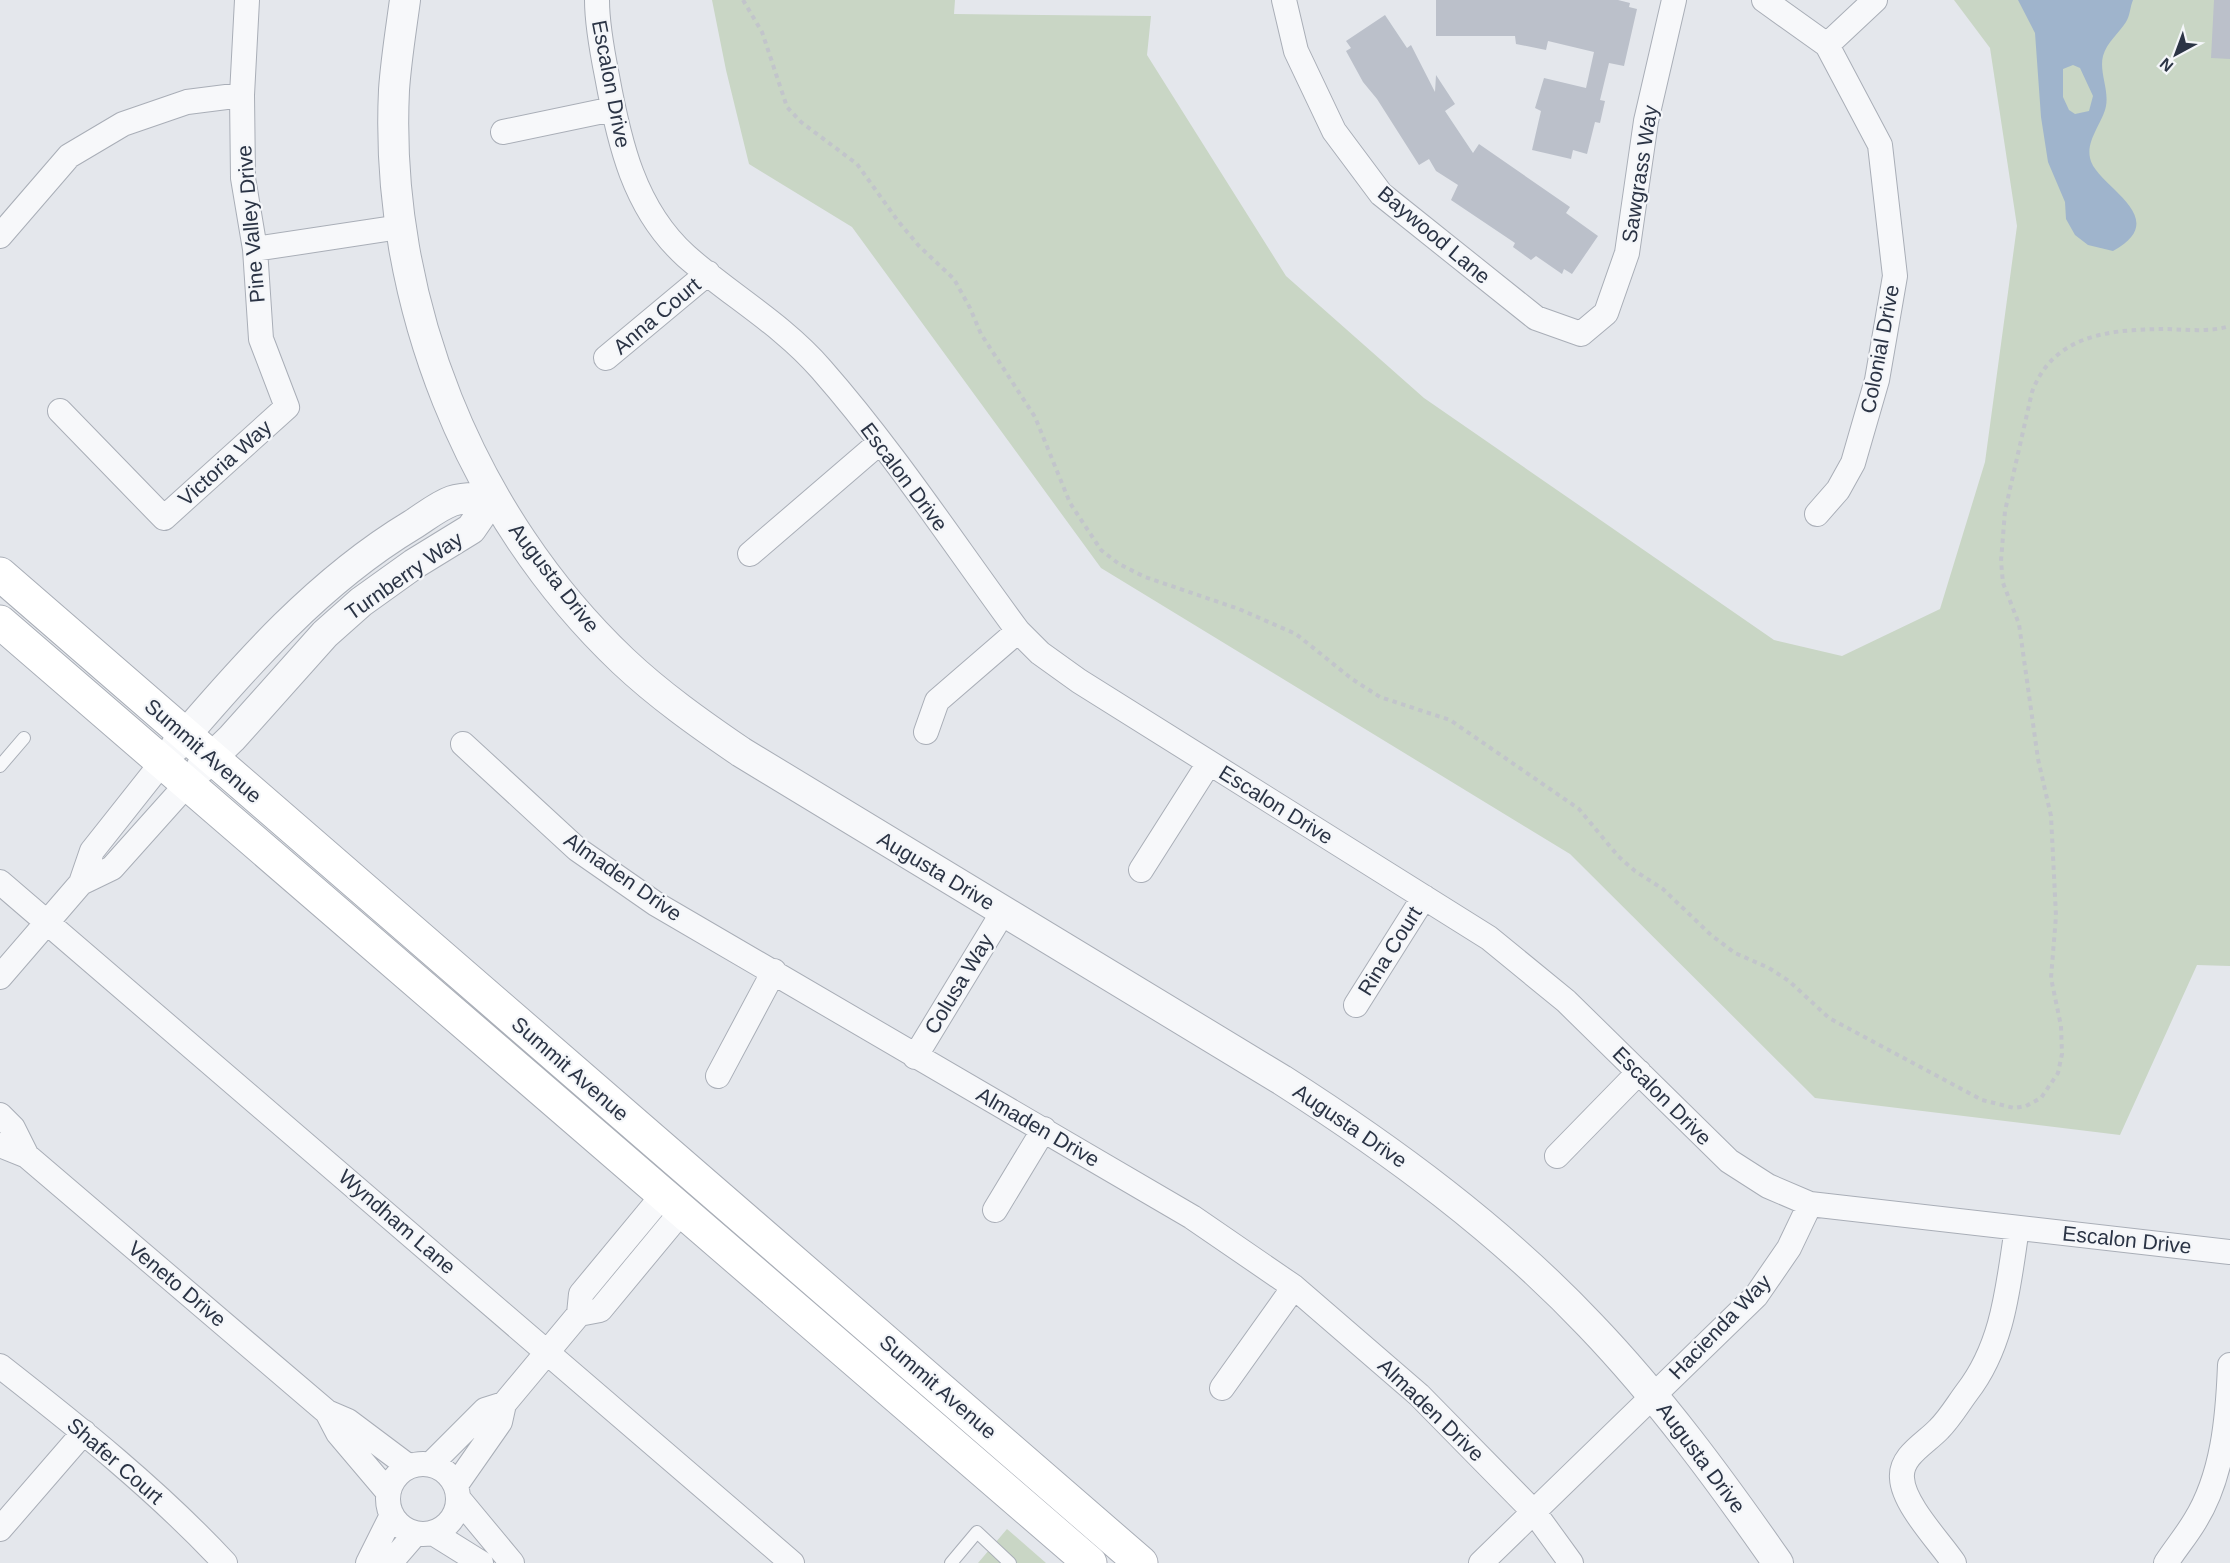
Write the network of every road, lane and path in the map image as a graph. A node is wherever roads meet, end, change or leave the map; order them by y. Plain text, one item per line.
1 (247, 0) edge
2 (405, 0) edge
3 (597, 0) edge
4 (743, 0) edge
5 (1284, 0) edge
6 (1674, 0) edge
7 (1764, 0) edge
8 (1875, 0) edge
9 (1827, 45) junction
10 (242, 95) junction
11 (613, 109) junction
12 (503, 132) dead end
13 (400, 227) junction
14 (0, 236) edge
15 (255, 249) junction
16 (708, 273) junction
17 (2230, 326) edge
18 (1581, 334) joint
19 (606, 358) dead end
20 (287, 407) joint
21 (60, 411) dead end
22 (879, 443) junction
23 (493, 497) junction
24 (1817, 514) dead end
25 (750, 554) dead end
26 (0, 574) edge
27 (0, 622) edge
28 (1018, 631) junction
29 (926, 732) dead end
30 (24, 738) dead end
31 (463, 744) dead end
32 (175, 747) junction
33 (1209, 763) junction
34 (0, 766) edge
35 (200, 769) junction
36 (1141, 870) dead end
37 (0, 882) edge
38 (81, 883) junction
39 (1424, 897) junction
40 (1003, 912) junction
41 (46, 921) junction
42 (774, 972) junction
43 (0, 977) edge
44 (1356, 1005) dead end
45 (915, 1057) junction
46 (1639, 1072) junction
47 (718, 1076) dead end
48 (0, 1115) edge
49 (1044, 1129) junction
50 (0, 1145) edge
51 (27, 1156) junction
52 (1557, 1156) dead end
53 (673, 1203) junction
54 (1810, 1204) junction
55 (995, 1210) dead end
56 (2017, 1228) junction
57 (2230, 1252) edge
58 (1294, 1287) junction
59 (548, 1351) junction
60 (2230, 1365) edge
61 (0, 1366) edge
62 (1222, 1388) dead end
63 (1653, 1395) junction
64 (504, 1404) junction
65 (327, 1412) junction
66 (84, 1432) junction
67 (419, 1465) junction
68 (457, 1491) junction
69 (390, 1504) junction
70 (1534, 1512) junction
71 (0, 1529) edge
72 (425, 1533) junction
73 (225, 1563) edge
74 (368, 1563) edge
75 (390, 1563) edge
76 (481, 1563) edge
77 (512, 1563) edge
78 (792, 1563) edge
79 (951, 1563) edge
80 (1010, 1563) edge
81 (1090, 1563) edge
82 (1141, 1563) edge
83 (1481, 1563) edge
84 (1571, 1563) edge
85 (1778, 1563) edge
86 (1954, 1563) edge
87 (2166, 1563) edge

1 - 10 street, Pine Valley Drive
2 - 13 street, Augusta Drive
3 - 11 street, Escalon Drive
4 - 17 path
5 - 18 street, Baywood Lane
6 - 18 street, Sawgrass Way
7 - 9 street, Colonial Drive
8 - 9 street
9 - 24 street, Colonial Drive
10 - 14 street
10 - 15 street, Pine Valley Drive
11 - 12 street
11 - 16 street, Escalon Drive
13 - 15 street
13 - 23 street, Augusta Drive
15 - 20 street, Pine Valley Drive
16 - 19 street, Anna Court
16 - 22 street, Escalon Drive
20 - 21 street, Victoria Way
22 - 25 street
22 - 28 street, Escalon Drive
23 - 32 street, Turnberry Way
23 - 35 street, Turnberry Way
23 - 40 street, Augusta Drive
26 - 32 main road, Summit Avenue
27 - 32 main road, Summit Avenue
28 - 29 street
28 - 33 street, Escalon Drive
30 - 34 lane
31 - 42 street, Almaden Drive
32 - 35 main road, Summit Avenue
32 - 38 street
33 - 36 street
33 - 39 street, Escalon Drive
35 - 38 street
35 - 53 main road, Summit Avenue
35 - 82 main road, Summit Avenue
37 - 41 street, Wyndham Lane
38 - 41 street
39 - 44 street, Rina Court
39 - 46 street, Escalon Drive
40 - 45 street, Colusa Way
40 - 63 street, Augusta Drive
41 - 43 street
41 - 59 street, Wyndham Lane
42 - 45 street, Almaden Drive
42 - 47 street
45 - 49 street, Almaden Drive
46 - 52 street
46 - 54 street, Escalon Drive
48 - 51 street, Veneto Drive
49 - 55 street
49 - 58 street, Almaden Drive
50 - 51 street, Veneto Drive
51 - 65 street, Veneto Drive
53 - 59 street
53 - 81 main road, Summit Avenue
54 - 56 street, Escalon Drive
54 - 63 street, Hacienda Way
56 - 57 street, Escalon Drive
56 - 86 street
58 - 62 street
58 - 70 street, Almaden Drive
59 - 64 street
59 - 78 street, Wyndham Lane
60 - 87 street
61 - 66 street, Shafer Court
63 - 70 street, Hacienda Way
63 - 85 street, Augusta Drive
64 - 67 street
64 - 68 street
65 - 67 street, Veneto Drive
65 - 69 street, Veneto Drive
66 - 71 street
66 - 73 street, Shafer Court
67 - 68 street
67 - 69 street
68 - 72 street
68 - 77 street
69 - 72 street
69 - 74 street
70 - 83 street, Hacienda Way
70 - 84 street, Almaden Drive
72 - 75 street
72 - 76 street
79 - 80 lane

